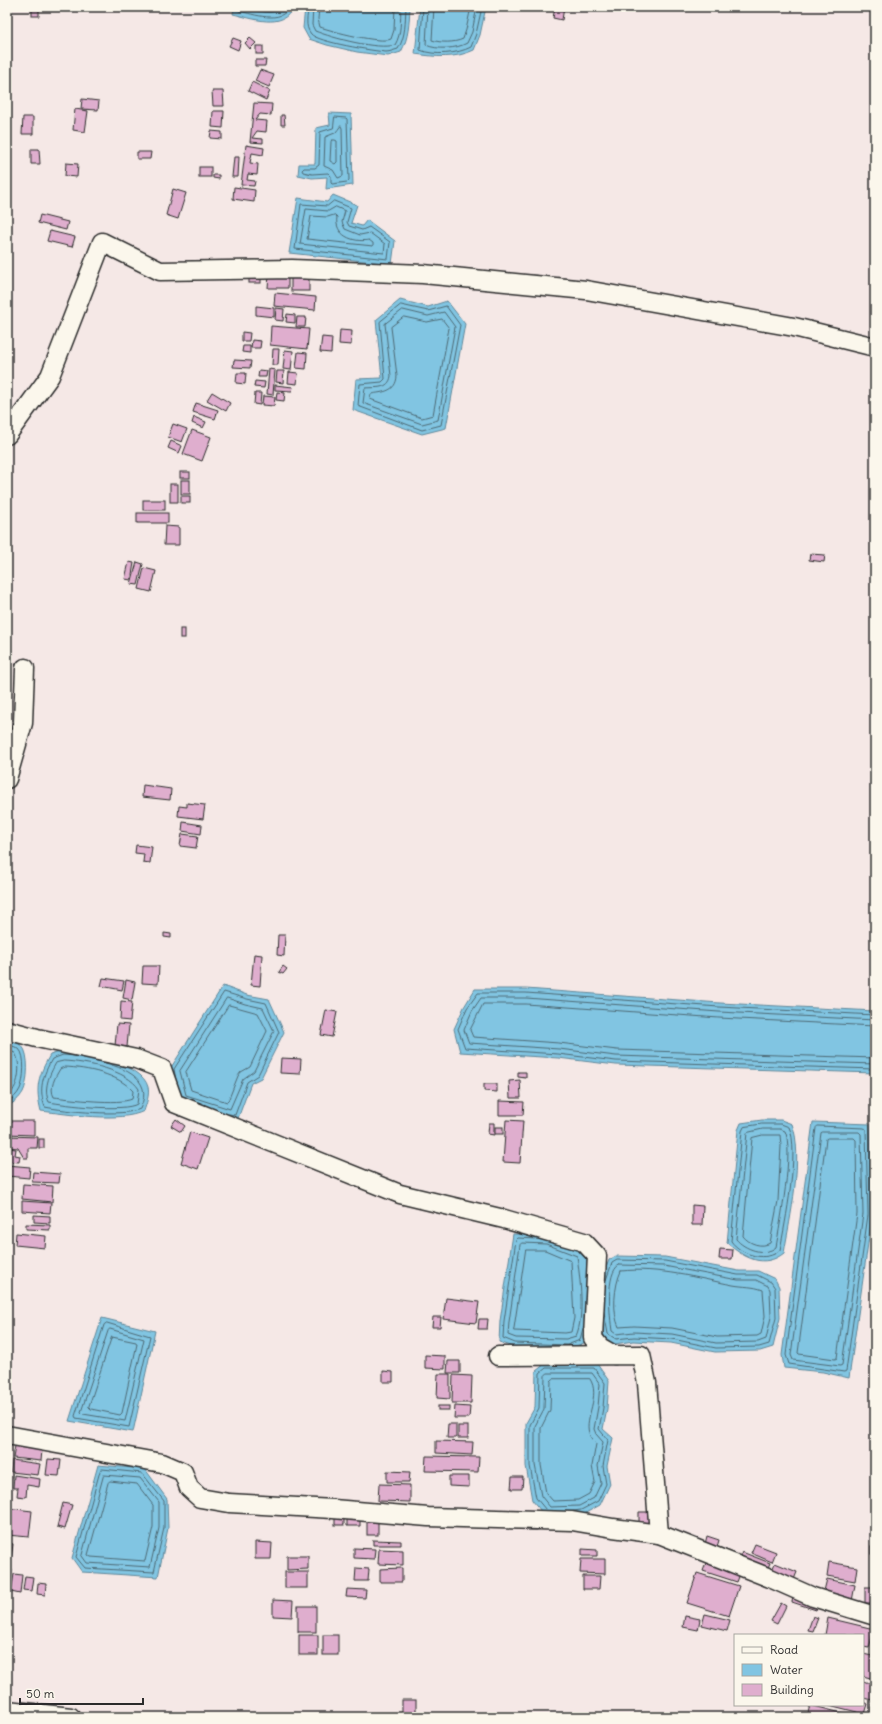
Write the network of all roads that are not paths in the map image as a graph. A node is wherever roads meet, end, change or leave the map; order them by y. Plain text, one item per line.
1 (875, 348) edge
2 (7, 435) edge
3 (24, 668) dead end
4 (7, 779) edge
5 (7, 1030) edge
6 (614, 1355) junction
7 (498, 1356) dead end
8 (7, 1435) edge
9 (659, 1534) junction
10 (875, 1616) edge
11 (7, 1710) edge
12 (71, 1717) edge

1 - 2 street
3 - 4 street
5 - 6 street
6 - 7 street
6 - 9 street
8 - 9 street
9 - 10 street
11 - 12 street

